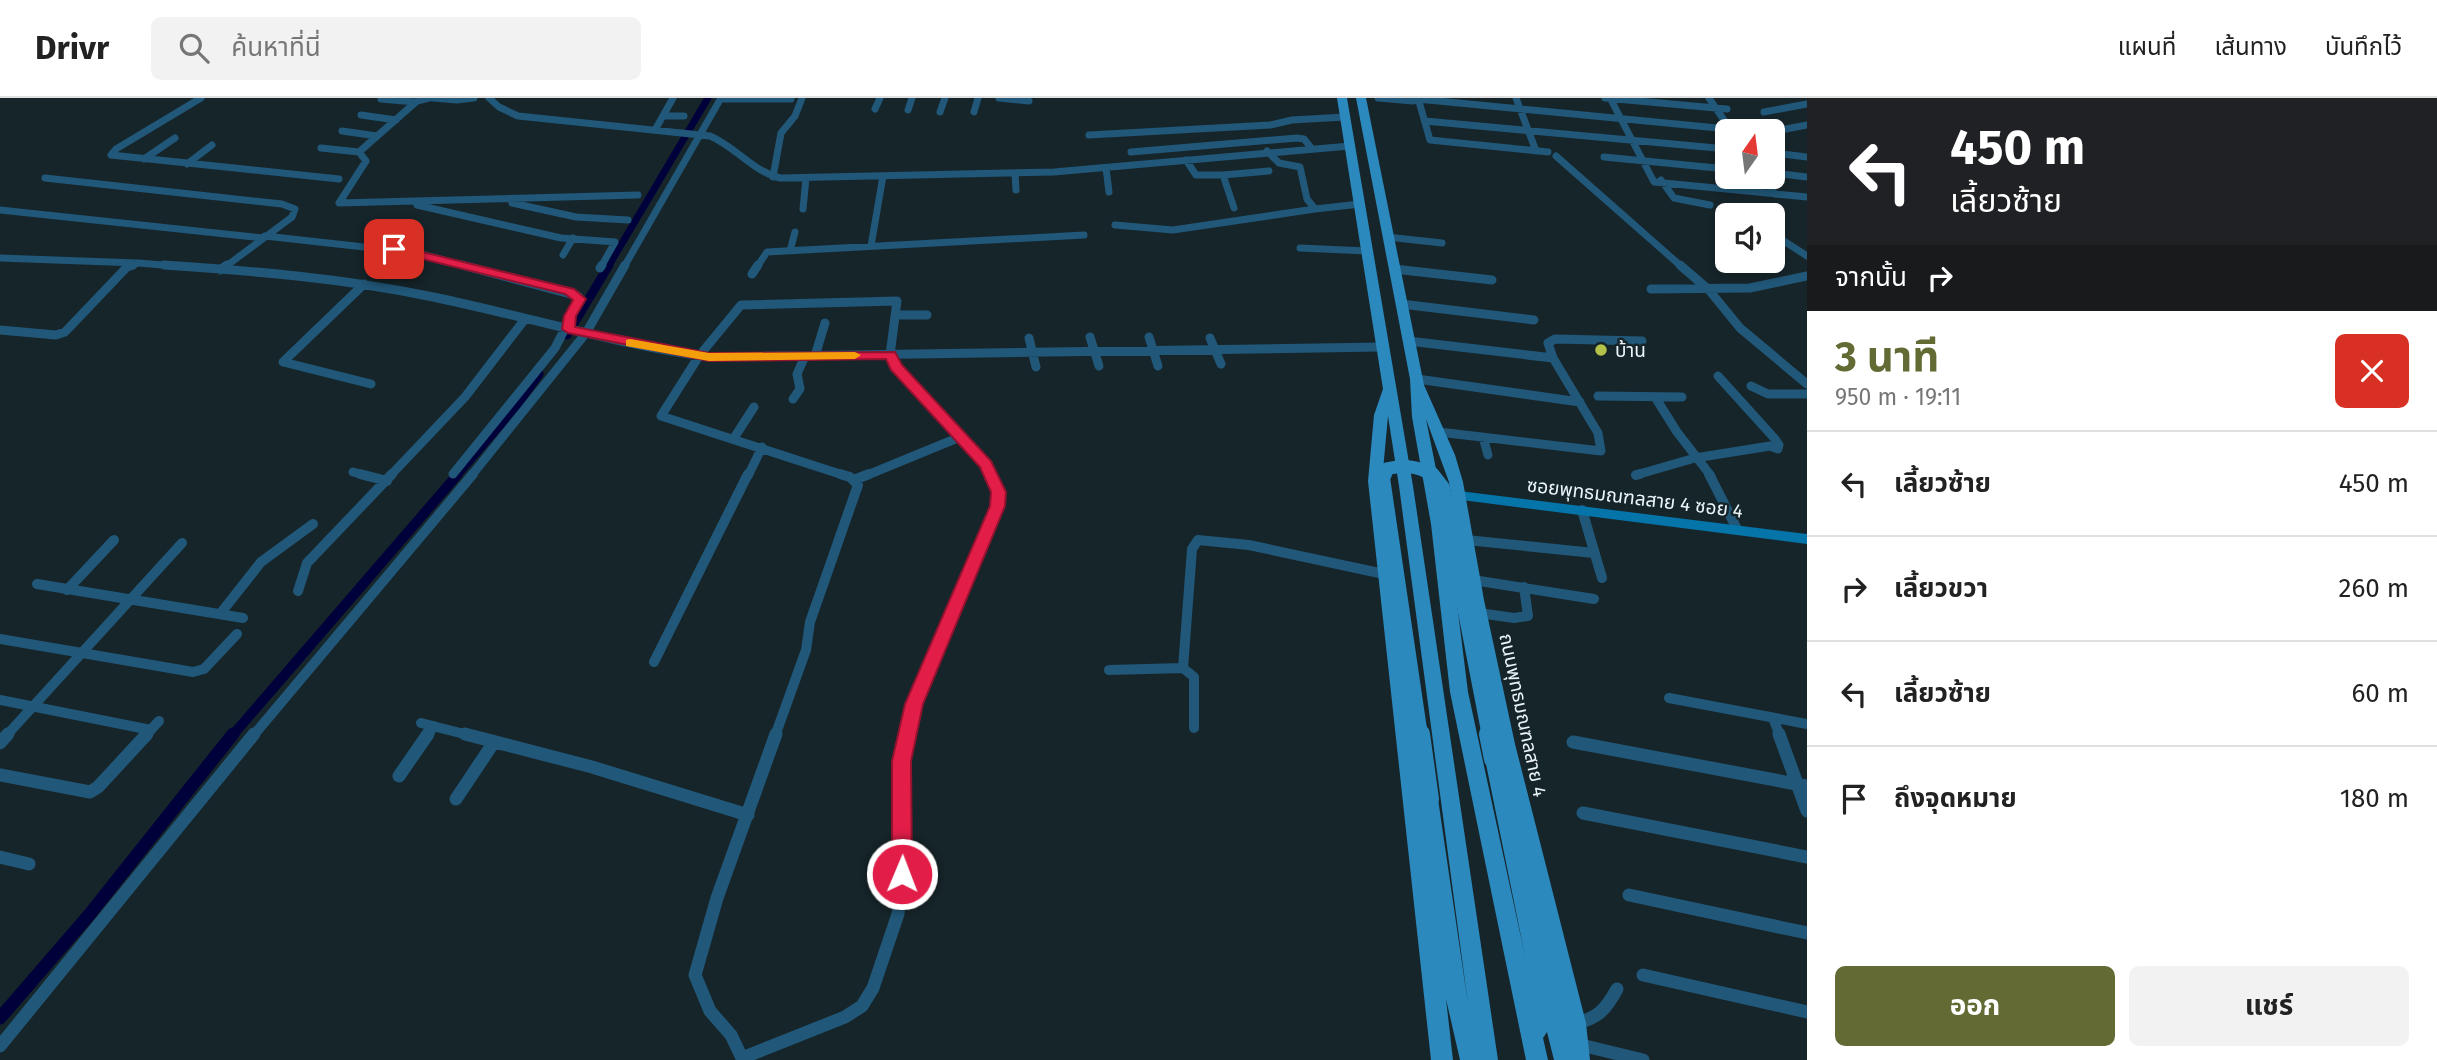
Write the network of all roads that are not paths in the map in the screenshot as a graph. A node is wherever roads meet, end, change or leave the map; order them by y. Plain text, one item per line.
1 (201, 98) edge
2 (431, 98) edge
3 (474, 98) edge
4 (489, 98) edge
5 (673, 98) edge
6 (802, 98) edge
7 (880, 98) edge
8 (912, 98) edge
9 (944, 98) edge
10 (978, 98) edge
11 (999, 98) edge
12 (1342, 98) edge
13 (1361, 98) edge
14 (1378, 98) edge
15 (1407, 98) edge
16 (1516, 98) edge
17 (1611, 98) edge
18 (1710, 98) edge
19 (1798, 98) edge
20 (381, 99) edge
21 (458, 99) edge
22 (720, 99) edge
23 (757, 99) edge
24 (791, 99) edge
25 (1419, 100) edge
26 (1029, 101) dead end
27 (415, 103) junction
28 (1013, 103) edge
29 (1807, 103) edge
30 (1716, 107) junction
31 (1727, 108) dead end
32 (875, 109) dead end
33 (1521, 109) junction
34 (908, 110) dead end
35 (940, 111) dead end
36 (974, 112) dead end
37 (1764, 112) dead end
38 (361, 116) dead end
39 (663, 116) junction
40 (684, 116) dead end
41 (1345, 117) junction
42 (1624, 119) junction
43 (1724, 119) edge
44 (396, 120) junction
45 (1425, 121) junction
46 (1807, 125) edge
47 (1715, 128) edge
48 (1786, 128) dead end
49 (655, 130) junction
50 (342, 131) dead end
51 (1156, 131) junction
52 (1528, 131) junction
53 (694, 134) junction
54 (1089, 135) dead end
55 (377, 136) junction
56 (175, 138) dead end
57 (1161, 140) dead end
58 (1636, 140) junction
59 (1259, 142) junction
60 (212, 145) dead end
61 (1214, 145) junction
62 (1350, 146) junction
63 (321, 148) dead end
64 (1715, 148) edge
65 (1169, 149) junction
66 (1312, 149) junction
67 (1536, 151) junction
68 (359, 152) junction
69 (1131, 152) dead end
70 (1269, 153) junction
71 (1785, 154) edge
72 (1807, 156) edge
73 (1224, 157) junction
74 (1604, 157) dead end
75 (144, 159) junction
76 (1186, 160) junction
77 (1177, 161) junction
78 (1647, 161) junction
79 (187, 164) junction
80 (1106, 168) junction
81 (1715, 168) edge
82 (1269, 171) dead end
83 (1015, 173) junction
84 (1785, 174) edge
85 (1223, 175) junction
86 (883, 176) junction
87 (773, 177) junction
88 (1807, 177) edge
89 (45, 178) dead end
90 (806, 178) junction
91 (339, 179) dead end
92 (1663, 183) junction
93 (1771, 189) edge
94 (1016, 190) dead end
95 (1109, 192) dead end
96 (1775, 194) junction
97 (638, 195) dead end
98 (1807, 197) edge
99 (495, 199) junction
100 (400, 201) junction
101 (1360, 204) junction
102 (1710, 205) dead end
103 (1234, 208) dead end
104 (803, 209) dead end
105 (1315, 209) junction
106 (0, 210) edge
107 (576, 217) junction
108 (628, 220) dead end
109 (1115, 225) dead end
110 (795, 232) dead end
111 (1084, 235) dead end
112 (264, 237) junction
113 (561, 237) junction
114 (1387, 237) junction
115 (573, 238) junction
116 (1785, 242) edge
117 (1442, 243) dead end
118 (871, 246) junction
119 (1300, 248) dead end
120 (790, 251) junction
121 (1367, 251) junction
122 (563, 255) dead end
123 (1807, 256) edge
124 (0, 258) edge
125 (138, 263) junction
126 (600, 268) dead end
127 (1394, 269) junction
128 (220, 270) junction
129 (752, 274) dead end
130 (1807, 276) edge
131 (1492, 280) dead end
132 (363, 284) junction
133 (1651, 289) dead end
134 (1709, 290) junction
135 (1401, 304) junction
136 (896, 315) junction
137 (927, 315) dead end
138 (525, 319) junction
139 (1534, 320) dead end
140 (825, 323) dead end
141 (569, 329) junction
142 (0, 330) edge
143 (583, 333) junction
144 (1270, 336) dead end
145 (1090, 337) dead end
146 (1149, 337) dead end
147 (1029, 338) dead end
148 (1210, 338) dead end
149 (1408, 341) junction
150 (1642, 341) dead end
151 (1382, 347) junction
152 (1275, 349) junction
153 (1215, 350) junction
154 (1153, 351) junction
155 (1094, 352) junction
156 (1032, 353) junction
157 (890, 355) junction
158 (699, 356) junction
159 (810, 356) junction
160 (1553, 358) junction
161 (1221, 365) dead end
162 (1099, 366) dead end
163 (1158, 366) dead end
164 (1036, 367) dead end
165 (1718, 376) dead end
166 (1417, 381) junction
167 (371, 384) dead end
168 (1807, 384) edge
169 (1388, 386) junction
170 (1751, 386) dead end
171 (1807, 394) edge
172 (1598, 396) dead end
173 (1655, 397) junction
174 (1682, 397) dead end
175 (793, 399) dead end
176 (1580, 402) junction
177 (754, 407) dead end
178 (1439, 432) junction
179 (960, 437) junction
180 (1483, 437) junction
181 (734, 438) junction
182 (761, 447) junction
183 (1488, 455) dead end
184 (1695, 458) junction
185 (353, 472) dead end
186 (453, 474) dead end
187 (1636, 475) dead end
188 (854, 480) junction
189 (387, 481) junction
190 (1459, 496) junction
191 (1582, 510) junction
192 (313, 524) dead end
193 (1737, 530) junction
194 (1807, 539) edge
195 (114, 540) dead end
196 (1466, 540) junction
197 (182, 543) dead end
198 (1594, 554) junction
199 (1384, 574) junction
200 (1602, 578) dead end
201 (1473, 580) junction
202 (37, 584) dead end
203 (1524, 587) junction
204 (67, 590) junction
205 (298, 592) dead end
206 (1594, 599) dead end
207 (130, 600) junction
208 (1479, 613) junction
209 (220, 614) junction
210 (243, 618) dead end
211 (237, 634) dead end
212 (0, 639) edge
213 (82, 653) junction
214 (654, 662) dead end
215 (1183, 668) junction
216 (1109, 670) dead end
217 (1670, 698) dead end
218 (0, 700) edge
219 (33, 707) junction
220 (1773, 718) junction
221 (1807, 724) edge
222 (1194, 728) dead end
223 (494, 741) junction
224 (1573, 742) dead end
225 (0, 743) edge
226 (0, 775) edge
227 (399, 776) dead end
228 (1802, 786) edge
229 (456, 799) dead end
230 (1807, 811) edge
231 (1583, 813) dead end
232 (748, 815) junction
233 (0, 857) edge
234 (1807, 857) edge
235 (29, 863) dead end
236 (1629, 895) dead end
237 (1807, 933) edge
238 (1533, 941) junction
239 (1643, 975) dead end
240 (1617, 989) dead end
241 (1455, 993) junction
242 (1807, 1012) edge
243 (1575, 1023) junction
244 (0, 1046) edge
245 (1574, 1054) edge
246 (743, 1059) edge
247 (1442, 1060) edge
248 (1459, 1060) edge
249 (1471, 1060) edge
250 (1487, 1060) edge
251 (1538, 1060) edge
252 (1643, 1060) edge

1 - 75 street
2 - 21 street
2 - 27 street
3 - 21 street
4 - 49 street
5 - 39 street
6 - 87 street
7 - 32 street
8 - 34 street
9 - 35 street
10 - 36 street
11 - 28 street
12 - 41 main road
13 - 114 main road, ถนนพุทธมณฑลสาย 4
14 - 25 street
15 - 25 street
16 - 33 street
17 - 30 street
17 - 42 street
18 - 30 street
19 - 29 street
20 - 27 street
22 - 23 street
22 - 53 street
23 - 24 street
25 - 33 street
25 - 45 street
26 - 28 street
27 - 44 street
29 - 37 street
30 - 31 street
30 - 43 street
33 - 42 street
33 - 52 street
38 - 44 street
39 - 40 street
39 - 49 street
41 - 51 street
41 - 62 main road
42 - 47 street
42 - 58 street
44 - 55 street
45 - 52 street
45 - 67 street
46 - 48 street
49 - 53 street
50 - 55 street
51 - 54 street
51 - 57 street
52 - 58 street
52 - 67 street
53 - 87 street
53 - 143 street
55 - 68 street
56 - 75 street
58 - 64 street
58 - 78 street
59 - 61 street
59 - 66 street
59 - 70 street
60 - 79 street
61 - 65 street
61 - 73 street
62 - 66 street
62 - 101 main road
63 - 68 street
65 - 69 street
65 - 77 street
66 - 70 street
67 - 134 street
68 - 100 street
70 - 73 street
70 - 105 street
71 - 72 street
73 - 76 street
74 - 78 street
75 - 79 street
76 - 77 street
76 - 85 street
77 - 80 street
78 - 81 street
78 - 92 street
79 - 91 street
80 - 83 street
80 - 95 street
82 - 85 street
83 - 86 street
83 - 94 street
84 - 88 street
85 - 103 street
86 - 90 street
86 - 118 street
87 - 90 street
89 - 112 street
90 - 104 street
92 - 96 street
92 - 102 street
93 - 96 street
96 - 98 street
97 - 99 street
99 - 100 street
99 - 107 street
100 - 113 street
101 - 105 street
101 - 121 main road
105 - 109 street
106 - 112 street
107 - 108 street
107 - 113 street
110 - 120 street
111 - 118 street
112 - 128 street
112 - 141 street
113 - 115 street
114 - 117 street
114 - 127 main road, ถนนพุทธมณฑลสาย 4
115 - 122 street
115 - 126 street
116 - 123 street
118 - 120 street
119 - 121 street
120 - 129 street
121 - 151 main road
124 - 125 street
125 - 128 street
125 - 142 street
127 - 131 street
127 - 135 main road, ถนนพุทธมณฑลสาย 4
128 - 132 street
130 - 134 street
132 - 138 street
132 - 167 street
133 - 134 street
134 - 168 street
135 - 139 street
135 - 149 main road, ถนนพุทธมณฑลสาย 4
136 - 137 street
136 - 157 street
136 - 158 street
138 - 141 street
138 - 189 street
140 - 159 street
141 - 143 street
141 - 186 street
143 - 158 street
143 - 244 street
144 - 152 street
145 - 155 street
146 - 154 street
147 - 156 street
148 - 153 street
149 - 160 street
149 - 166 main road, ถนนพุทธมณฑลสาย 4
150 - 160 street
151 - 152 street
151 - 169 main road
152 - 153 street
153 - 154 street
153 - 161 street
154 - 155 street
154 - 163 street
155 - 156 street
155 - 162 street
156 - 157 street
156 - 164 street
157 - 159 street
157 - 179 street
158 - 159 street
158 - 181 street
159 - 175 street
160 - 176 street
165 - 184 street
166 - 176 street
166 - 178 main road, ถนนพุทธมณฑลสาย 4
166 - 251 main road, ถนนพุทธมณฑลสาย 4
169 - 199 main road
169 - 250 main road
170 - 171 street
172 - 173 street
173 - 174 street
173 - 184 street
176 - 180 street
177 - 181 street
178 - 180 street
178 - 190 main road, ถนนพุทธมณฑลสาย 4
179 - 188 street
179 - 246 street
180 - 183 street
181 - 182 street
182 - 188 street
182 - 214 street
184 - 187 street
184 - 193 street
185 - 189 street
188 - 232 street
189 - 205 street
190 - 191 street, ซอยพุทธมณฑลสาย 4 ซอย 4
190 - 196 main road, ถนนพุทธมณฑลสาย 4
191 - 193 street, ซอยพุทธมณฑลสาย 4 ซอย 4
191 - 198 street
192 - 209 street
193 - 194 street, ซอยพุทธมณฑลสาย 4 ซอย 4
195 - 204 street
196 - 198 street
196 - 201 main road, ถนนพุทธมณฑลสาย 4
197 - 207 street
198 - 200 street
199 - 215 street
199 - 247 main road
201 - 203 street
201 - 208 main road, ถนนพุทธมณฑลสาย 4
202 - 204 street
203 - 206 street
203 - 208 street
204 - 207 street
207 - 209 street
207 - 213 street
208 - 243 main road, ถนนพุทธมณฑลสาย 4
209 - 210 street
211 - 213 street
212 - 213 street
213 - 219 street
215 - 216 street
215 - 222 street
217 - 220 street
218 - 219 street
219 - 225 street
219 - 226 street
220 - 221 street
220 - 228 street
223 - 227 street
223 - 229 street
223 - 232 street
224 - 228 street
228 - 230 street
231 - 234 street
232 - 246 street
233 - 235 street
236 - 237 street
238 - 241 main road, bridge
238 - 245 main road
238 - 251 main road
239 - 242 street
240 - 243 street
241 - 248 main road
241 - 249 main road
243 - 245 main road, ถนนพุทธมณฑลสาย 4
245 - 252 street

